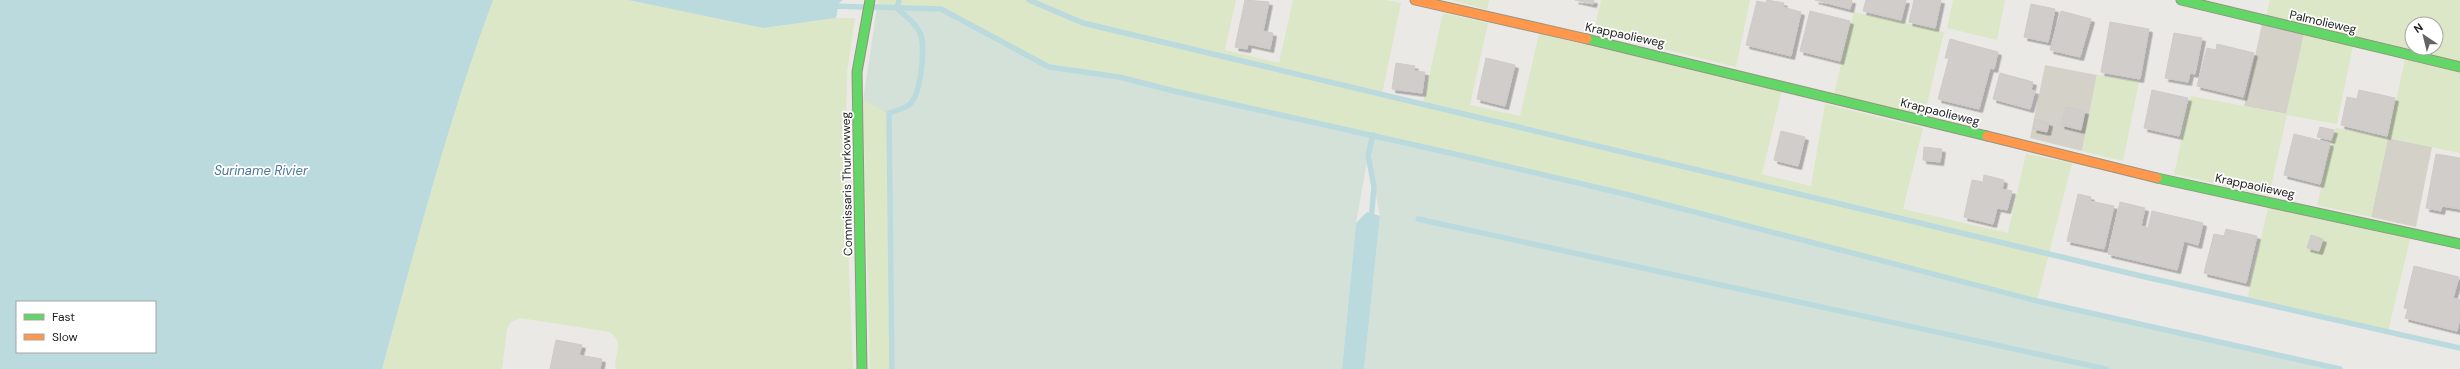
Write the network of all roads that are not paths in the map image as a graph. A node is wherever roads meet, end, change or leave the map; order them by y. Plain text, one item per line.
1 (870, 0) edge
2 (1415, 0) edge
3 (2181, 0) edge
4 (2460, 67) edge
5 (2460, 244) edge
6 (862, 369) edge

1 - 6 street, Commissaris Thurkowweg
2 - 5 street, Krappaolieweg
3 - 4 street, Palmolieweg

